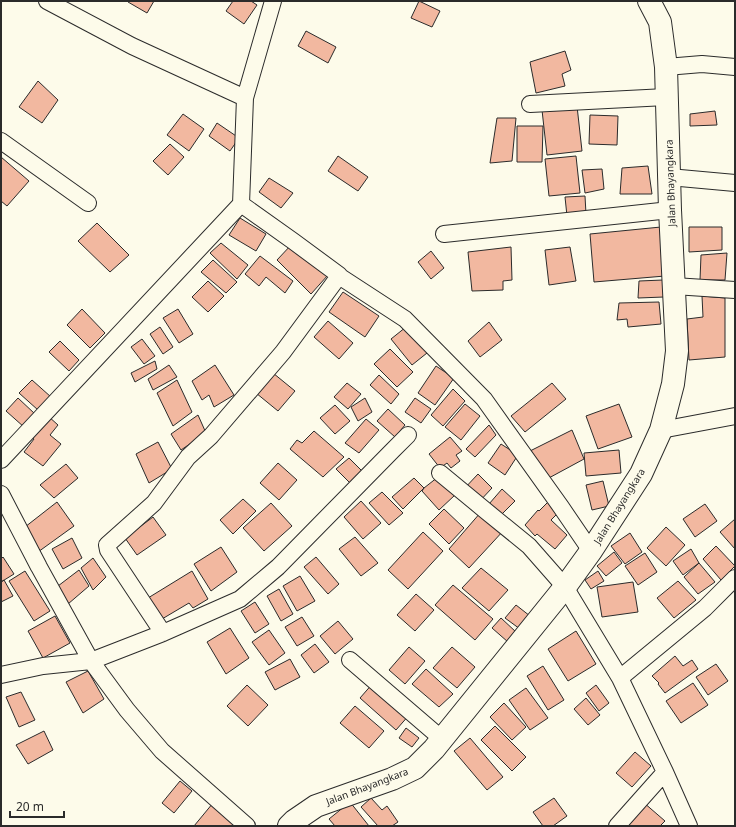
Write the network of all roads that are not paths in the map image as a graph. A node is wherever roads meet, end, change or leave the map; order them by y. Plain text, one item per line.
1 (46, 1) edge
2 (272, 1) edge
3 (649, 1) edge
4 (666, 67) junction
5 (735, 68) edge
6 (245, 98) junction
7 (666, 98) junction
8 (530, 104) dead end
9 (1, 141) edge
10 (669, 177) junction
11 (735, 183) edge
12 (88, 202) dead end
13 (241, 204) junction
14 (670, 210) junction
15 (444, 234) dead end
16 (339, 276) junction
17 (674, 286) junction
18 (735, 290) edge
19 (735, 416) edge
20 (660, 430) junction
21 (408, 435) dead end
22 (1, 460) edge
23 (440, 473) dead end
24 (1, 494) edge
25 (591, 551) junction
26 (735, 578) edge
27 (565, 587) junction
28 (163, 633) junction
29 (350, 660) dead end
30 (91, 661) junction
31 (1, 675) edge
32 (620, 678) junction
33 (442, 739) junction
34 (665, 772) junction
35 (247, 826) edge
36 (289, 826) edge
37 (617, 826) edge
38 (689, 826) edge

1 - 6 street
2 - 6 street
3 - 4 street, Jalan Bhayangkara
4 - 5 street
4 - 7 street, Jalan Bhayangkara
6 - 13 street
7 - 8 street
7 - 10 street, Jalan Bhayangkara
9 - 12 street
10 - 11 street
10 - 14 street, Jalan Bhayangkara
13 - 16 street
13 - 22 street
14 - 15 street
14 - 17 street, Jalan Bhayangkara
16 - 25 street
16 - 28 street
17 - 18 street
17 - 20 street, Jalan Bhayangkara
19 - 20 street
20 - 25 street, Jalan Bhayangkara
21 - 28 street
23 - 27 street
24 - 30 street
25 - 27 street, Jalan Bhayangkara
26 - 32 street
27 - 32 street
27 - 33 street, Jalan Bhayangkara
28 - 30 street
29 - 33 street
30 - 31 street
30 - 35 street
32 - 34 street
33 - 36 street, Jalan Bhayangkara
34 - 37 street
34 - 38 street

